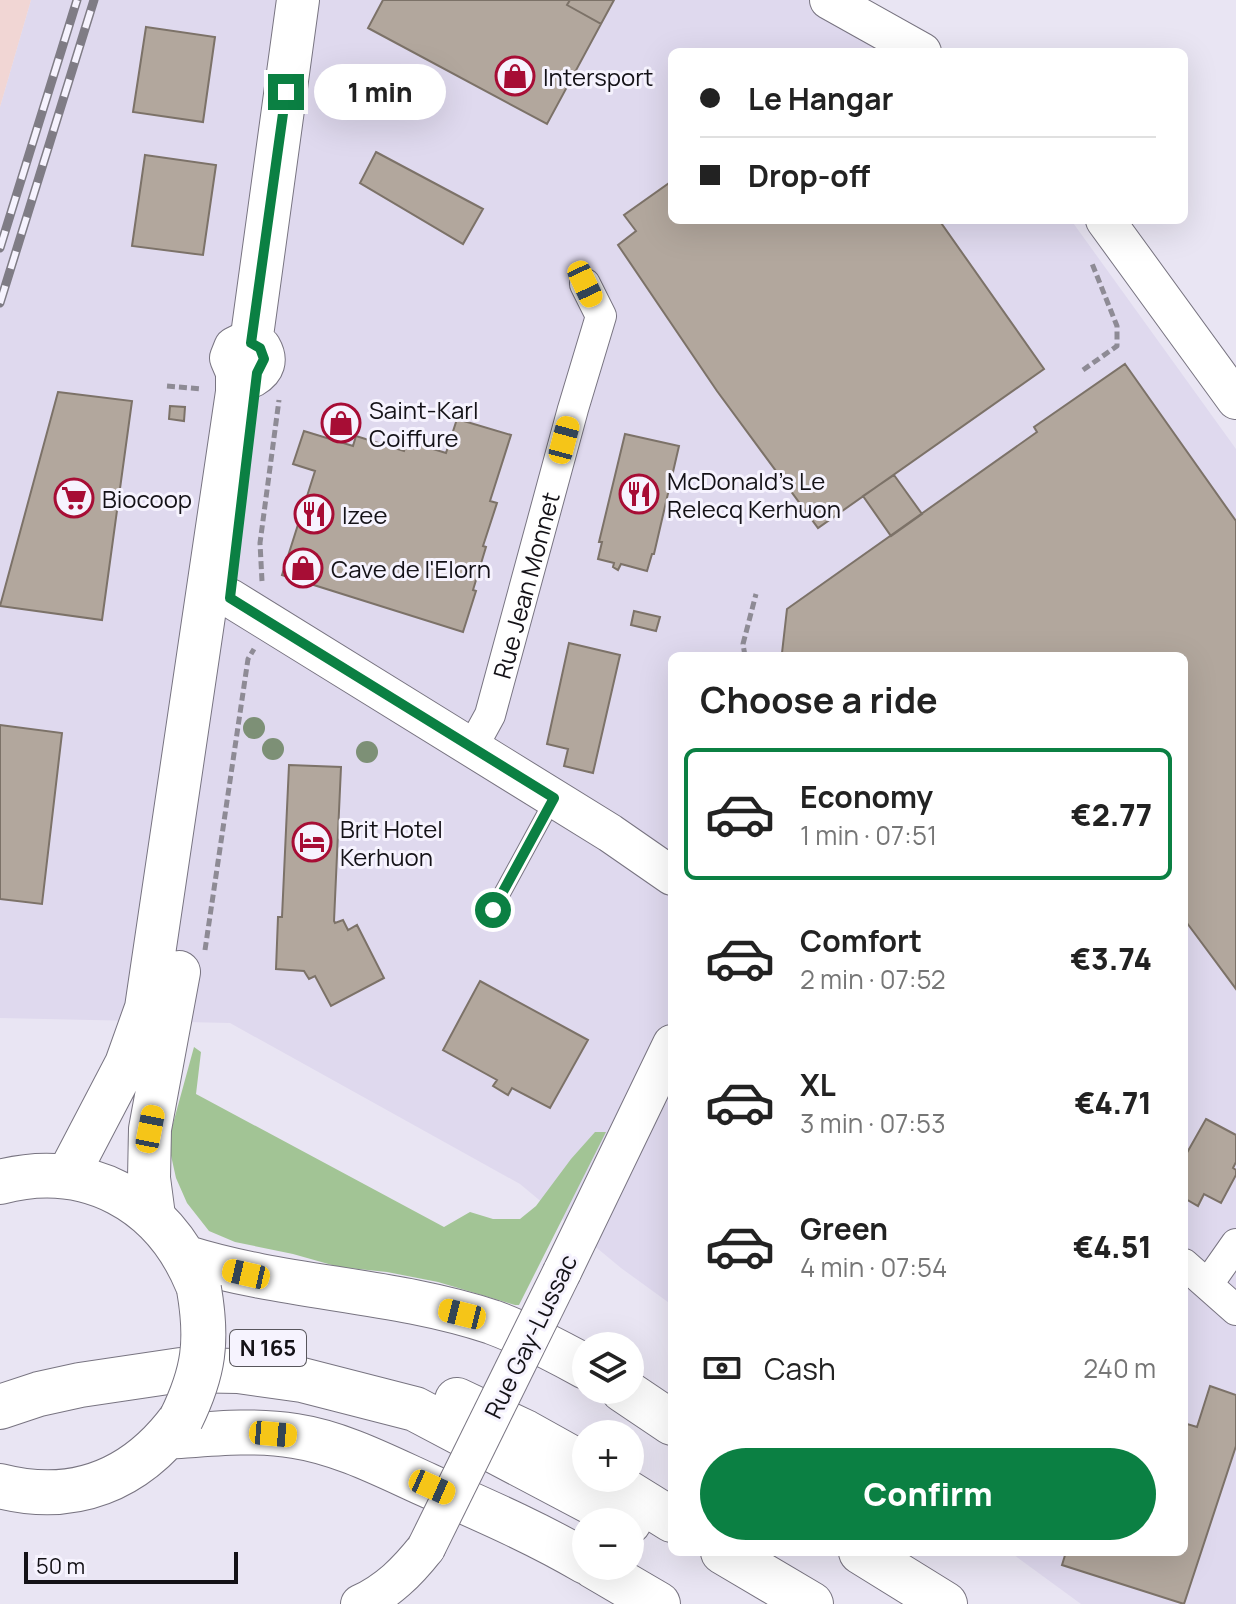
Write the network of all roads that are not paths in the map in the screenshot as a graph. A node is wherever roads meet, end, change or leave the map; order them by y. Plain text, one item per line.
1 (298, 0) edge
2 (829, 0) edge
3 (915, 48) edge
4 (1111, 228) edge
5 (585, 284) dead end
6 (1236, 400) edge
7 (218, 606) junction
8 (473, 746) junction
9 (554, 798) junction
10 (668, 873) edge
11 (493, 910) dead end
12 (668, 1052) edge
13 (68, 1175) junction
14 (0, 1182) edge
15 (154, 1216) junction
16 (1236, 1244) edge
17 (1188, 1267) edge
18 (193, 1273) junction
19 (1208, 1284) junction
20 (1236, 1310) edge
21 (572, 1360) edge
22 (0, 1378) edge
23 (644, 1404) edge
24 (0, 1407) edge
25 (668, 1420) edge
26 (174, 1428) junction
27 (572, 1458) edge
28 (0, 1486) edge
29 (628, 1492) edge
30 (603, 1508) edge
31 (668, 1517) edge
32 (644, 1529) edge
33 (668, 1542) edge
34 (572, 1554) edge
35 (693, 1556) edge
36 (730, 1556) edge
37 (867, 1556) edge
38 (617, 1580) edge
39 (360, 1604) edge
40 (658, 1604) edge
41 (772, 1604) edge
42 (811, 1604) edge
43 (945, 1604) edge

1 - 7 main road
2 - 3 street
4 - 6 street
5 - 8 street, Rue Jean Monnet
7 - 8 street
7 - 13 main road
7 - 15 main road
8 - 9 street
9 - 10 street
9 - 11 lane
12 - 39 street, Rue Gay-Lussac, bridge
13 - 14 highway
13 - 15 highway
15 - 18 highway
16 - 19 street
17 - 19 street
18 - 21 highway
18 - 26 highway, bridge
19 - 20 street
22 - 27 highway, N 165
23 - 25 highway
24 - 30 highway, N 165
26 - 28 highway
26 - 34 highway
29 - 31 highway
32 - 33 highway, N 165
35 - 41 highway
36 - 42 highway
37 - 43 highway
38 - 40 highway

